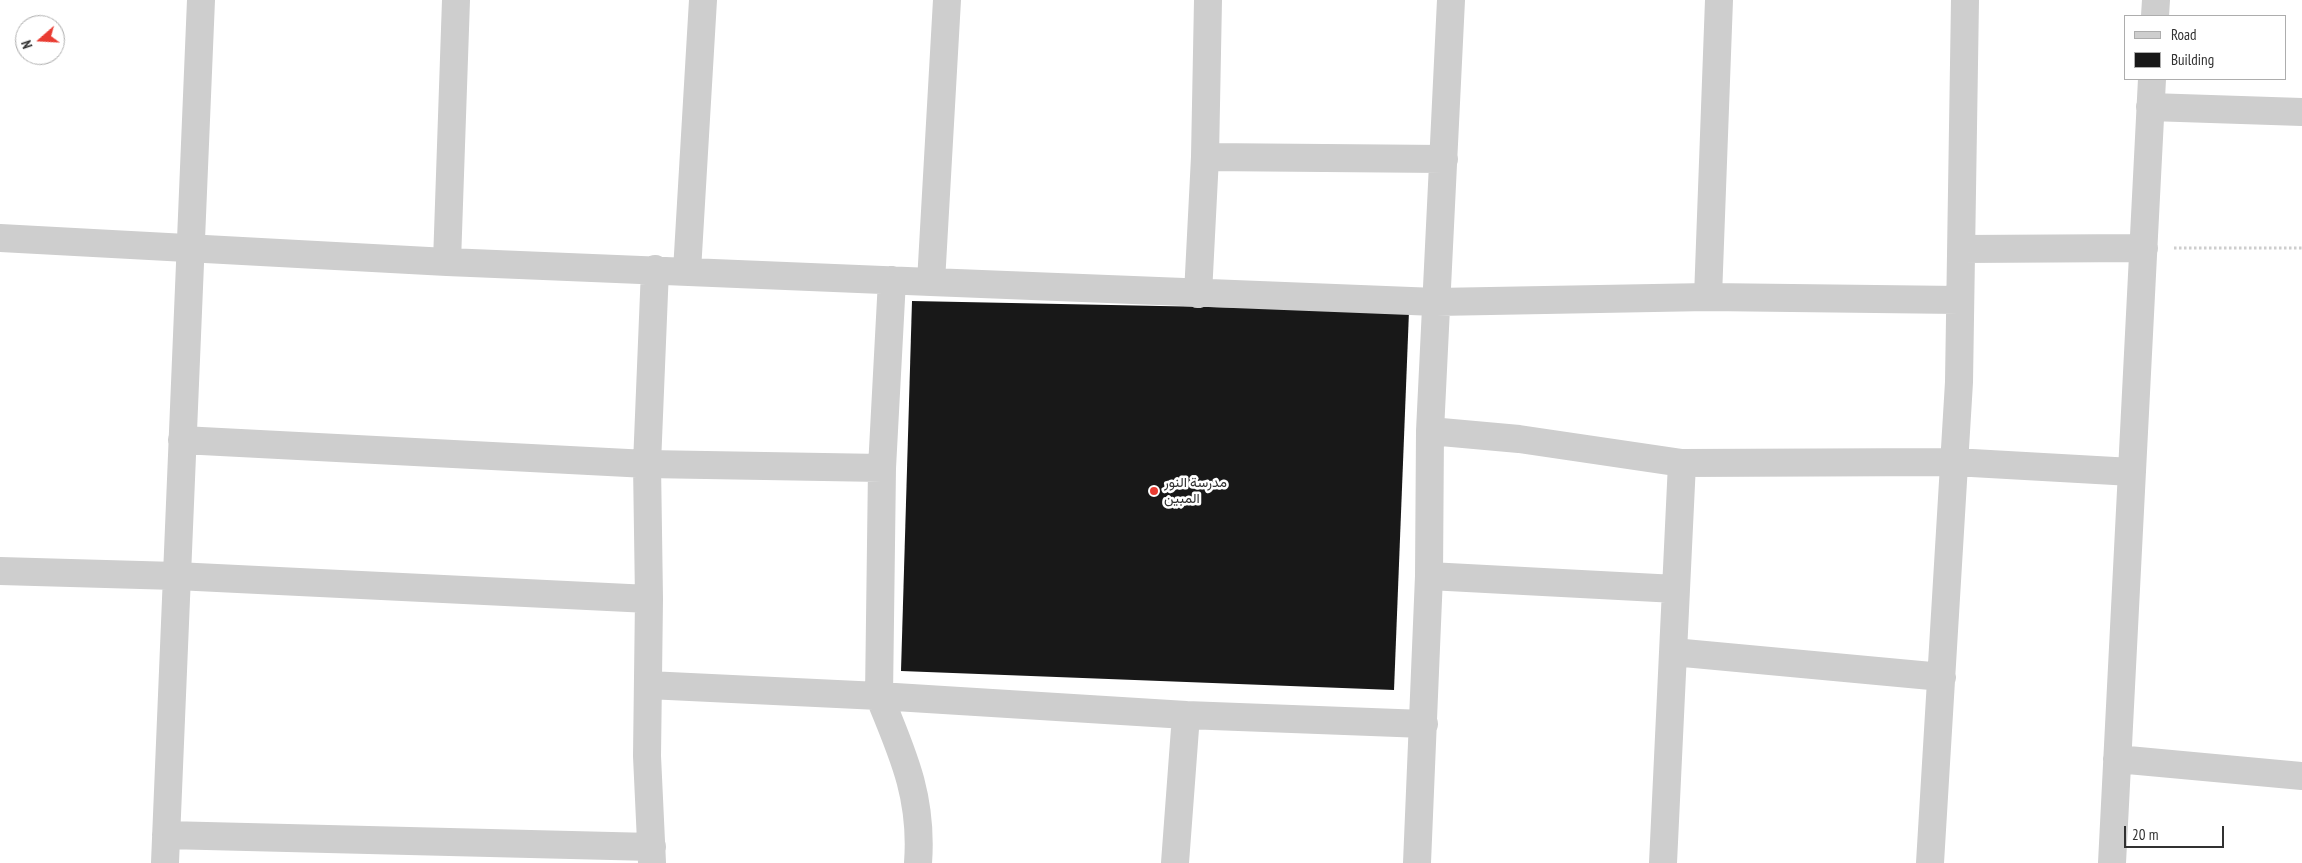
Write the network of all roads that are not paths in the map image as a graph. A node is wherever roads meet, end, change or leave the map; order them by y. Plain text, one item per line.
1 (201, 0) edge
2 (456, 0) edge
3 (704, 0) edge
4 (947, 0) edge
5 (1208, 0) edge
6 (1451, 0) edge
7 (1719, 0) edge
8 (1966, 0) edge
9 (2156, 0) edge
10 (2155, 15) edge
11 (2152, 80) edge
12 (2150, 107) junction
13 (2302, 112) edge
14 (1205, 156) junction
15 (1444, 159) junction
16 (0, 238) edge
17 (190, 248) junction
18 (2144, 248) junction
19 (1962, 249) junction
20 (447, 262) junction
21 (655, 269) junction
22 (687, 271) junction
23 (892, 280) junction
24 (931, 282) junction
25 (1198, 294) junction
26 (1708, 297) junction
27 (1959, 300) junction
28 (1436, 302) junction
29 (1430, 431) junction
30 (182, 440) junction
31 (1954, 462) junction
32 (1682, 463) junction
33 (647, 464) junction
34 (882, 468) junction
35 (2132, 472) junction
36 (0, 571) edge
37 (176, 576) junction
38 (1429, 576) junction
39 (1676, 589) junction
40 (648, 598) junction
41 (1673, 652) junction
42 (1942, 677) junction
43 (648, 685) junction
44 (879, 696) junction
45 (1186, 715) junction
46 (1424, 724) junction
47 (2116, 759) junction
48 (2302, 776) edge
49 (166, 835) junction
50 (652, 855) edge
51 (165, 863) edge
52 (918, 863) edge
53 (1175, 863) edge
54 (1416, 863) edge
55 (1663, 863) edge
56 (1930, 863) edge
57 (2112, 863) edge

1 - 17 street
2 - 20 street
3 - 22 street
4 - 24 street
5 - 14 street
6 - 15 street
7 - 26 street
8 - 19 street
9 - 10 street
11 - 12 street
12 - 13 street
12 - 18 street
14 - 15 street
14 - 25 street
15 - 28 street
16 - 17 street
17 - 20 street
17 - 30 street
18 - 19 street
18 - 35 street
19 - 27 street
20 - 21 street
21 - 22 street
21 - 33 street
22 - 23 street
23 - 24 street
23 - 34 street
24 - 25 street
25 - 28 street
26 - 27 street
26 - 28 street
27 - 31 street
28 - 29 street
29 - 32 street
29 - 38 street
30 - 33 street
30 - 37 street
31 - 32 street
31 - 35 street
31 - 42 street
32 - 39 street
33 - 34 street
33 - 40 street
34 - 44 street
35 - 47 street
36 - 37 street
37 - 40 street
37 - 49 street
38 - 39 street
38 - 46 street
39 - 41 street
40 - 43 street
41 - 42 street
41 - 55 street
42 - 56 street
43 - 44 street
43 - 50 street
44 - 45 street
44 - 52 street
45 - 46 street
45 - 53 street
46 - 54 street
47 - 48 street
47 - 57 street
49 - 50 street
49 - 51 street

